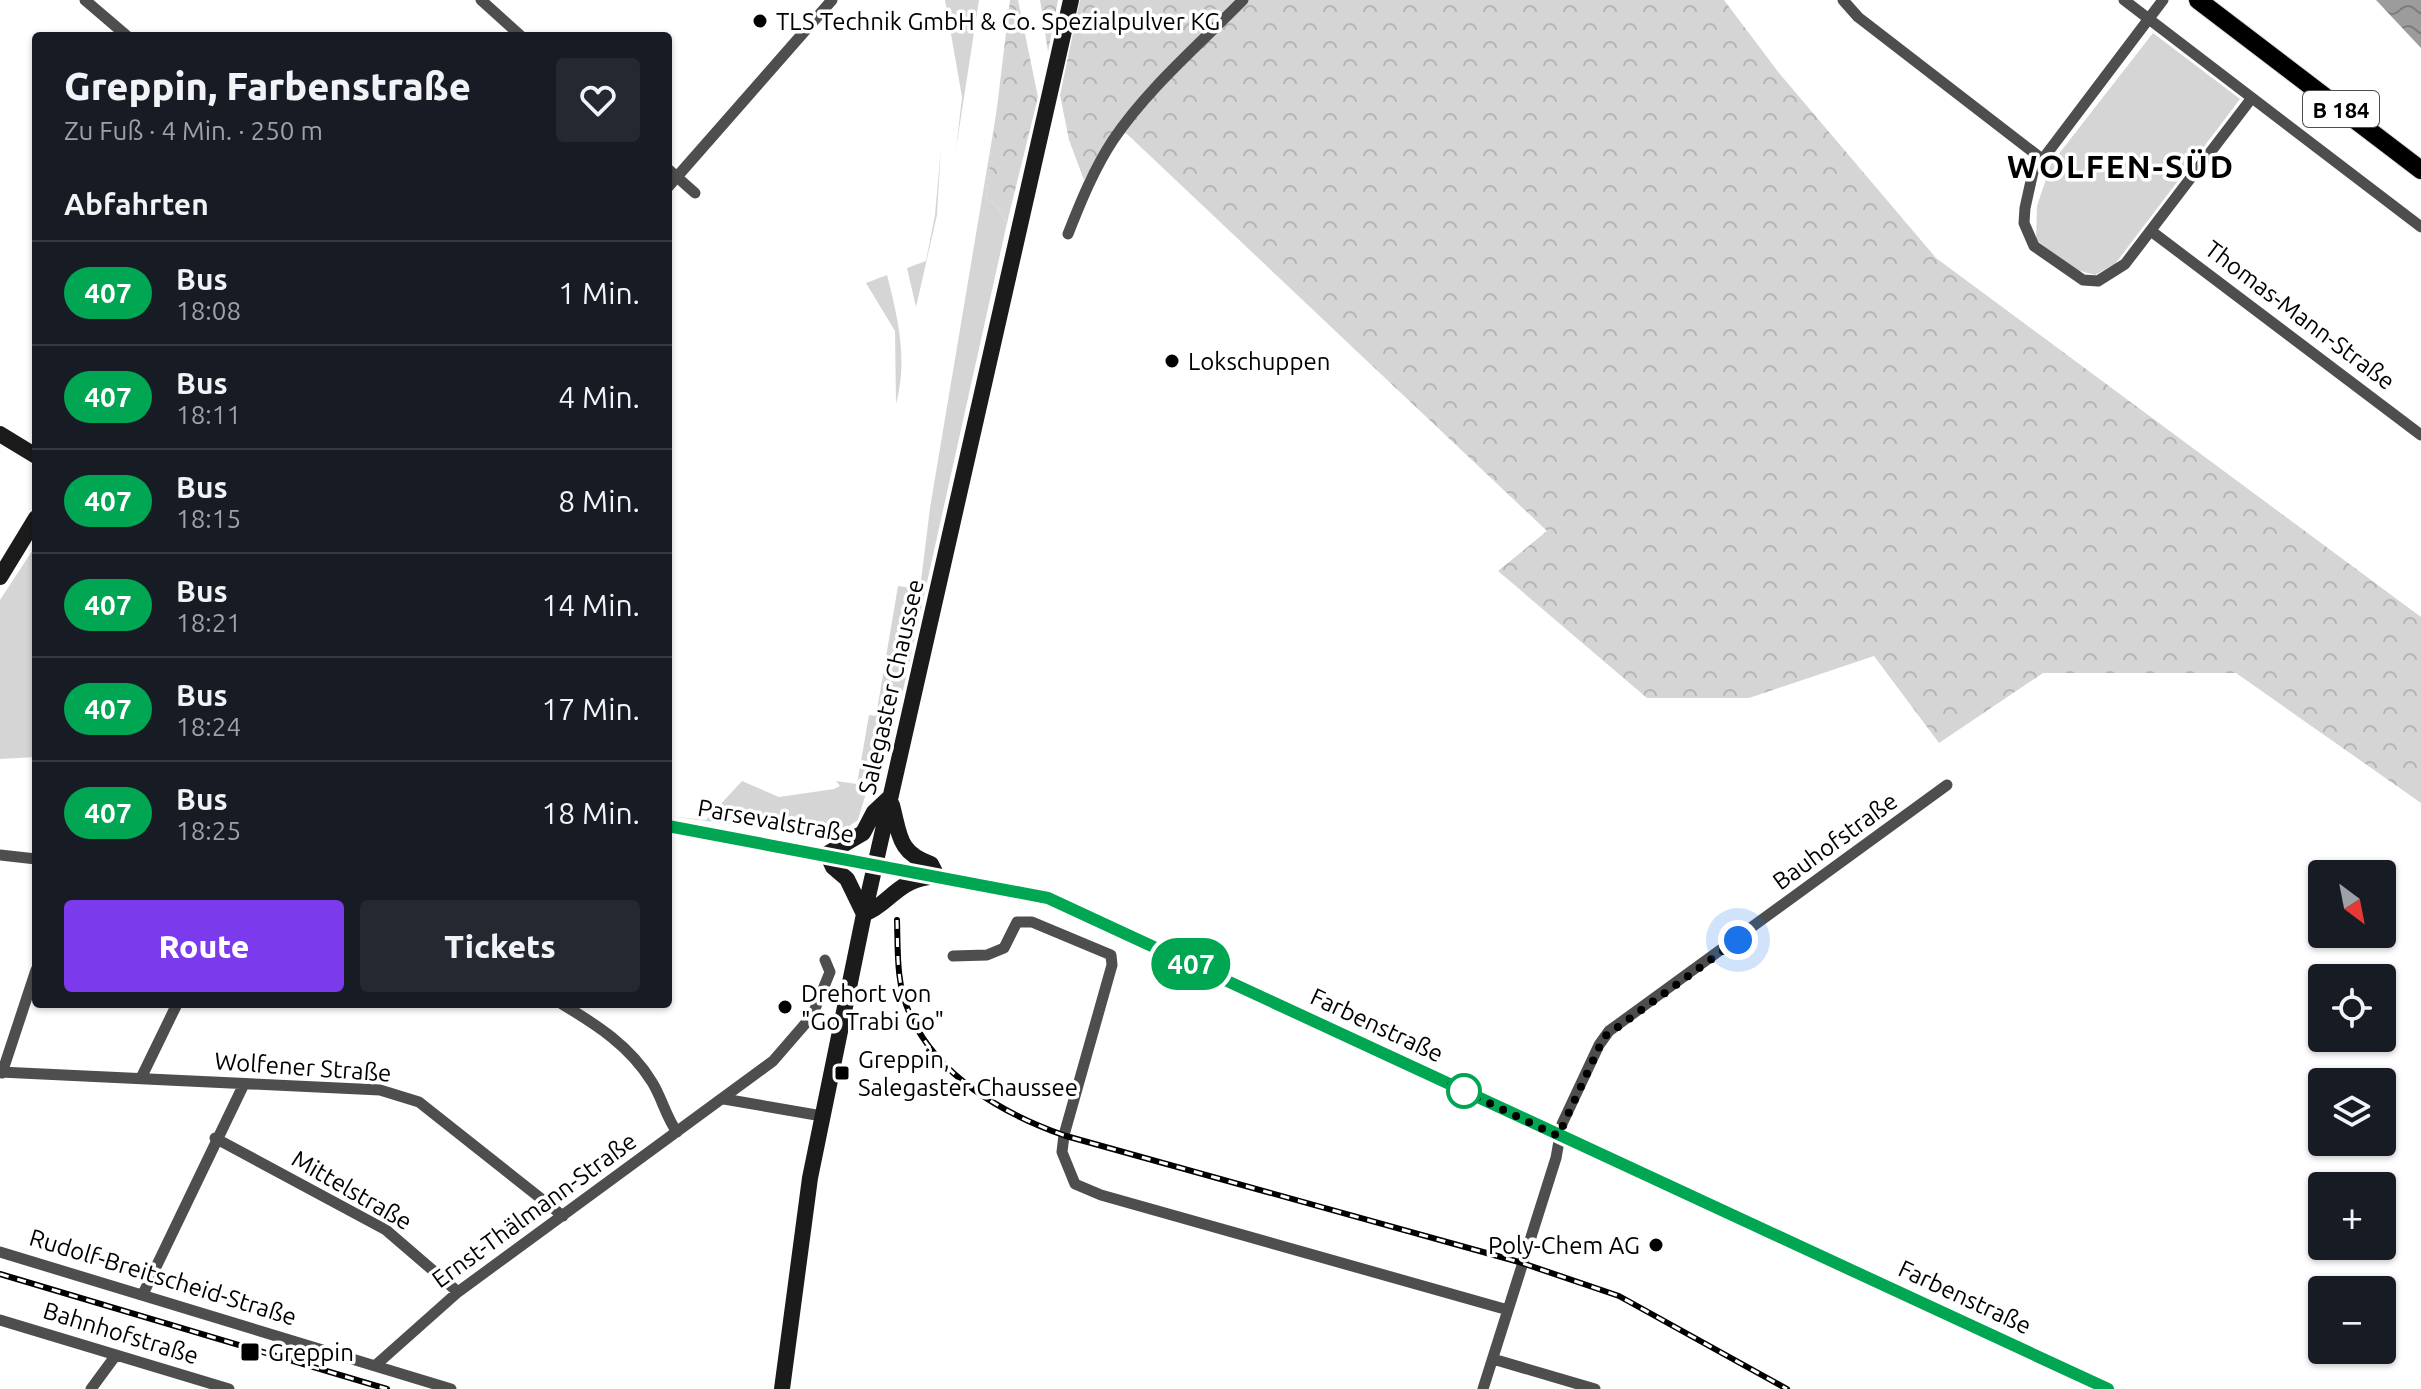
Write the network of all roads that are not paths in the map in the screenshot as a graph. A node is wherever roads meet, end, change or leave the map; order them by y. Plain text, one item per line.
1 (85, 0) edge
2 (481, 0) edge
3 (832, 0) edge
4 (1071, 0) edge
5 (1243, 0) edge
6 (1843, 0) edge
7 (2124, 0) edge
8 (2163, 0) edge
9 (2198, 0) edge
10 (2149, 19) junction
11 (122, 32) edge
12 (517, 32) edge
13 (2251, 99) junction
14 (2042, 159) junction
15 (2421, 170) edge
16 (672, 172) edge
17 (695, 193) dead end
18 (2421, 227) edge
19 (2151, 231) junction
20 (1068, 234) dead end
21 (0, 434) edge
22 (2421, 435) edge
23 (32, 454) edge
24 (32, 525) edge
25 (0, 577) edge
26 (1947, 785) dead end
27 (890, 797) junction
28 (672, 827) edge
29 (827, 854) junction
30 (0, 855) edge
31 (32, 859) edge
32 (875, 864) junction
33 (937, 876) junction
34 (864, 914) junction
35 (953, 956) dead end
36 (825, 960) dead end
37 (32, 982) edge
38 (175, 1008) edge
39 (568, 1008) edge
40 (1, 1072) edge
41 (142, 1076) junction
42 (244, 1084) junction
43 (724, 1099) junction
44 (822, 1116) junction
45 (677, 1132) junction
46 (1558, 1136) junction
47 (215, 1138) junction
48 (563, 1216) junction
49 (0, 1252) edge
50 (458, 1292) junction
51 (143, 1294) junction
52 (1508, 1310) junction
53 (0, 1320) edge
54 (116, 1355) junction
55 (1493, 1359) junction
56 (377, 1364) junction
57 (91, 1389) edge
58 (229, 1389) edge
59 (451, 1389) edge
60 (782, 1389) edge
61 (1483, 1389) edge
62 (1595, 1389) edge
63 (2108, 1389) edge

1 - 11 street
2 - 12 street
3 - 16 street
4 - 27 street, Salegaster Chaussee
5 - 20 street
6 - 14 street
7 - 10 street
8 - 10 street
9 - 15 main road, B 184
10 - 13 street
10 - 14 street
13 - 18 street
13 - 19 street
14 - 19 street
16 - 17 street
19 - 22 street, Thomas-Mann-Straße
21 - 23 street
24 - 25 street
26 - 46 street, Bauhofstraße
27 - 29 street
27 - 32 street, Salegaster Chaussee
27 - 33 street
28 - 29 street, Parsevalstraße
29 - 32 street, Parsevalstraße
29 - 34 street
30 - 31 street
32 - 33 street, Farbenstraße
32 - 34 street, Salegaster Chaussee
33 - 34 street
33 - 46 street, Farbenstraße
34 - 44 street, Salegaster Chaussee
35 - 52 street
36 - 43 street, Ernst-Thälmann-Straße
37 - 40 street
38 - 41 street
39 - 45 street
40 - 41 street, Wolfener Straße
41 - 42 street, Wolfener Straße
42 - 47 street
42 - 48 street, Wolfener Straße
43 - 44 street
43 - 45 street, Ernst-Thälmann-Straße
44 - 60 street, Salegaster Chaussee
45 - 48 street, Ernst-Thälmann-Straße
46 - 52 street, Bauhofstraße
46 - 63 street, Farbenstraße
47 - 50 street, Mittelstraße
47 - 51 street
48 - 50 street, Ernst-Thälmann-Straße
49 - 51 street, Rudolf-Breitscheid-Straße
50 - 56 street, Ernst-Thälmann-Straße
51 - 56 street, Rudolf-Breitscheid-Straße
52 - 55 street, Bauhofstraße
53 - 54 street, Bahnhofstraße
54 - 57 street
54 - 58 street, Bahnhofstraße
55 - 61 street, Bauhofstraße
55 - 62 street
56 - 59 street, Rudolf-Breitscheid-Straße

